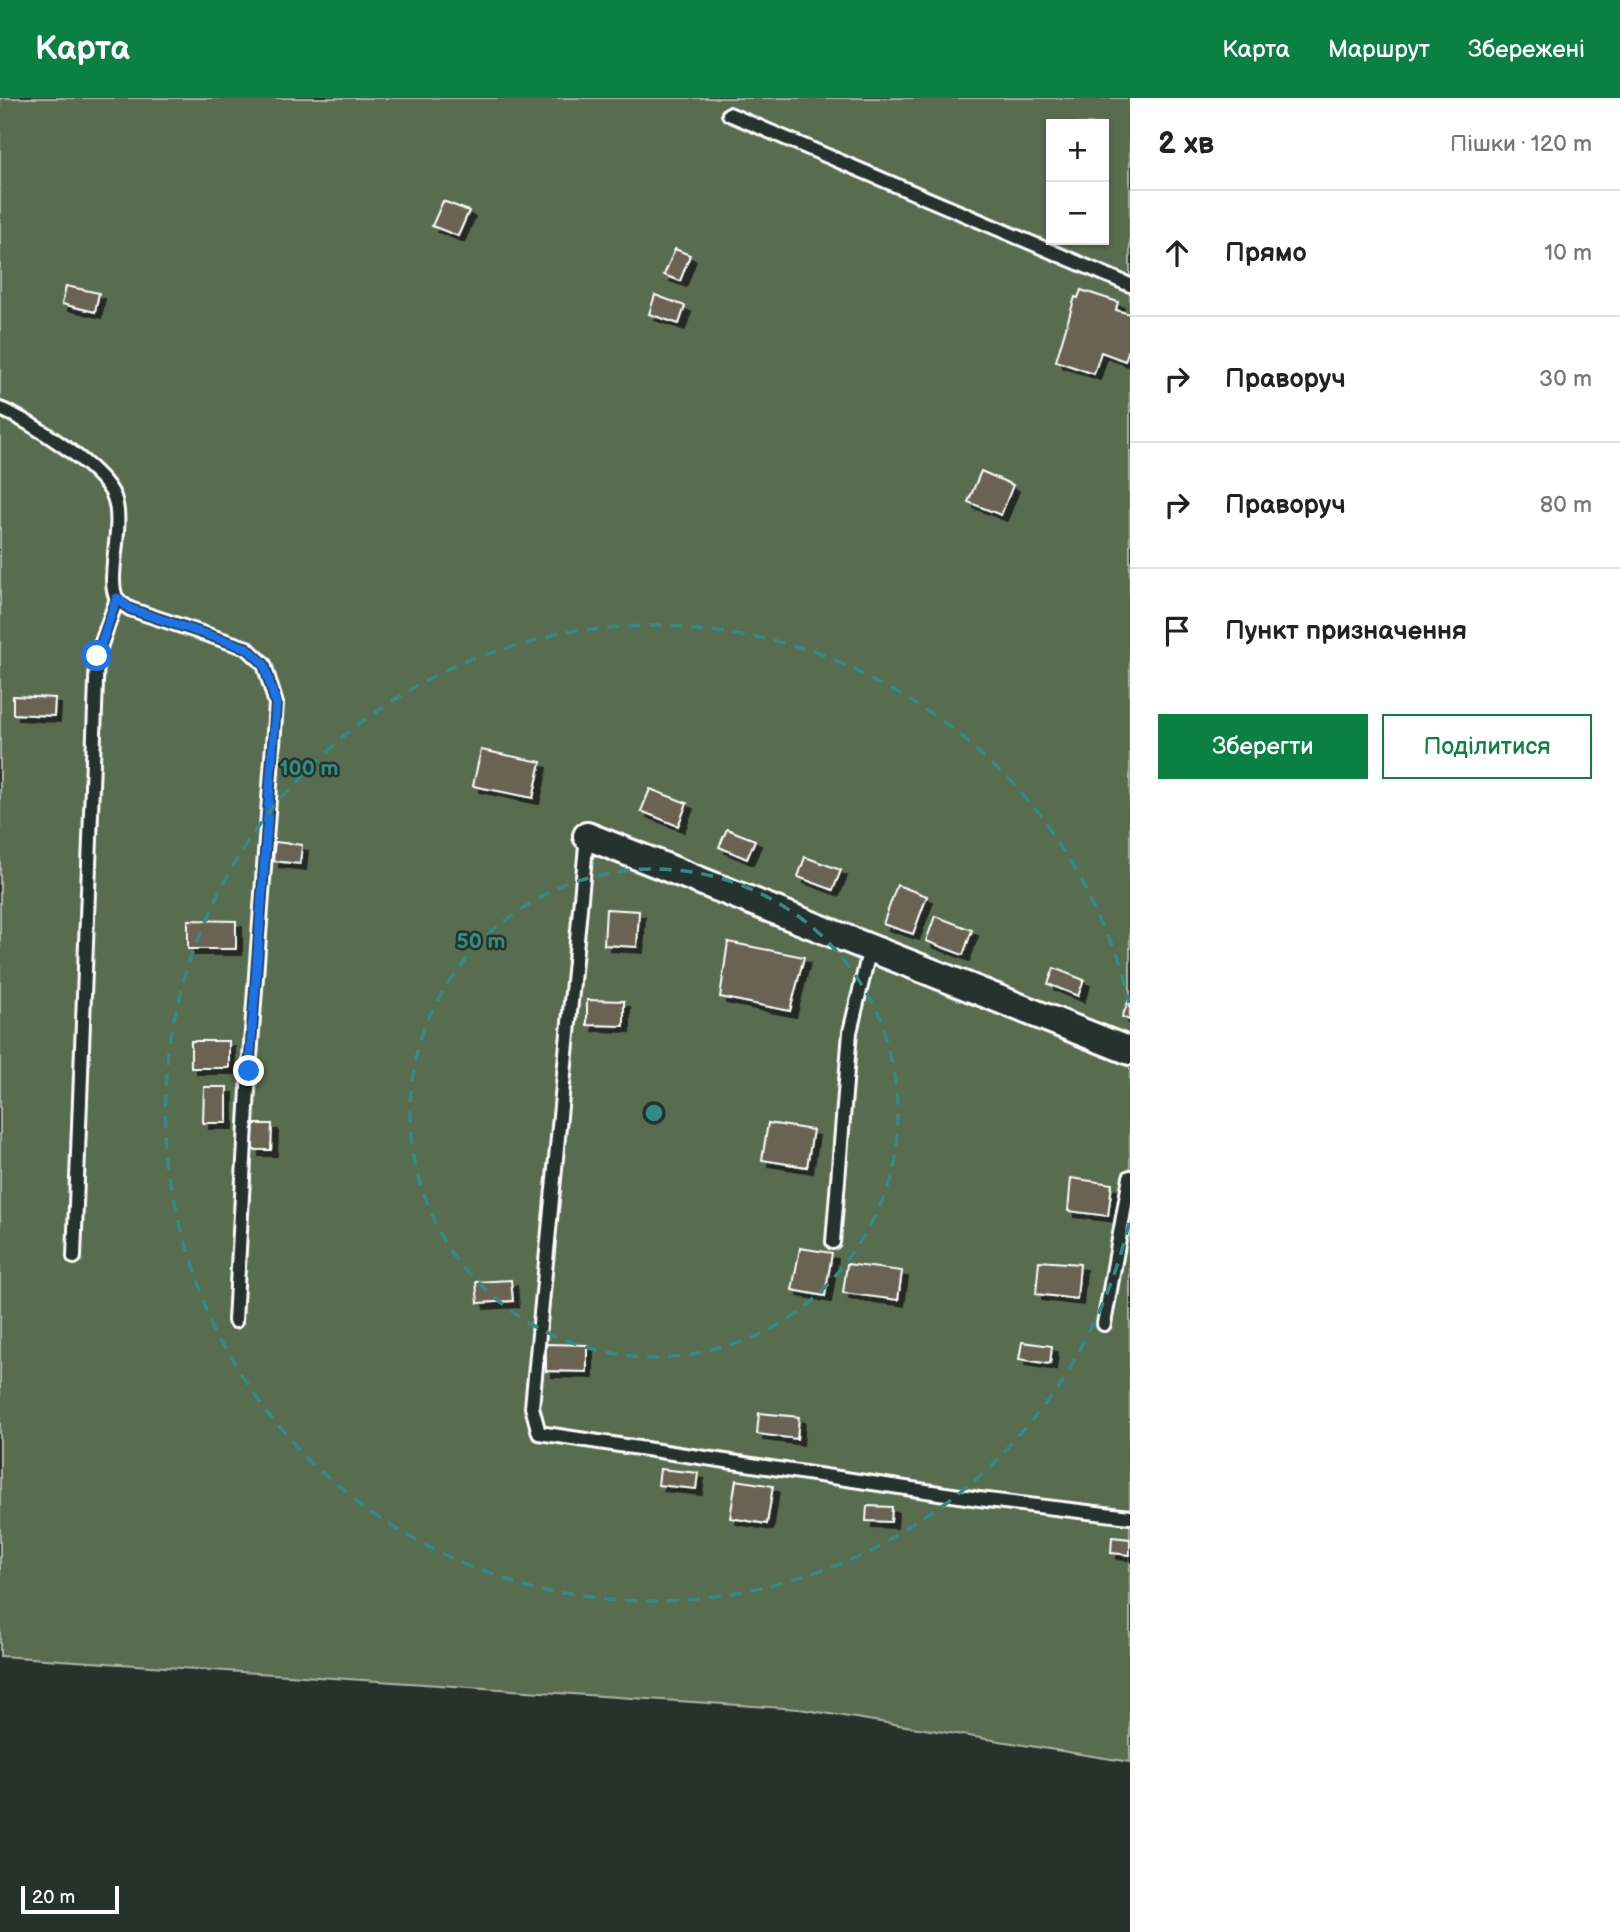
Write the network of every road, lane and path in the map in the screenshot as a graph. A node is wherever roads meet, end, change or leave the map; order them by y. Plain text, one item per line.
1 (729, 114) dead end
2 (1130, 285) edge
3 (0, 409) edge
4 (117, 598) junction
5 (587, 836) joint
6 (870, 948) junction
7 (1130, 1051) edge
8 (1130, 1177) edge
9 (834, 1242) dead end
10 (74, 1257) dead end
11 (235, 1321) dead end
12 (1104, 1324) dead end
13 (1130, 1517) edge

1 - 2 lane
3 - 4 lane
4 - 10 lane
4 - 11 lane
5 - 6 street
5 - 13 lane
6 - 7 street
6 - 9 lane
8 - 12 lane

